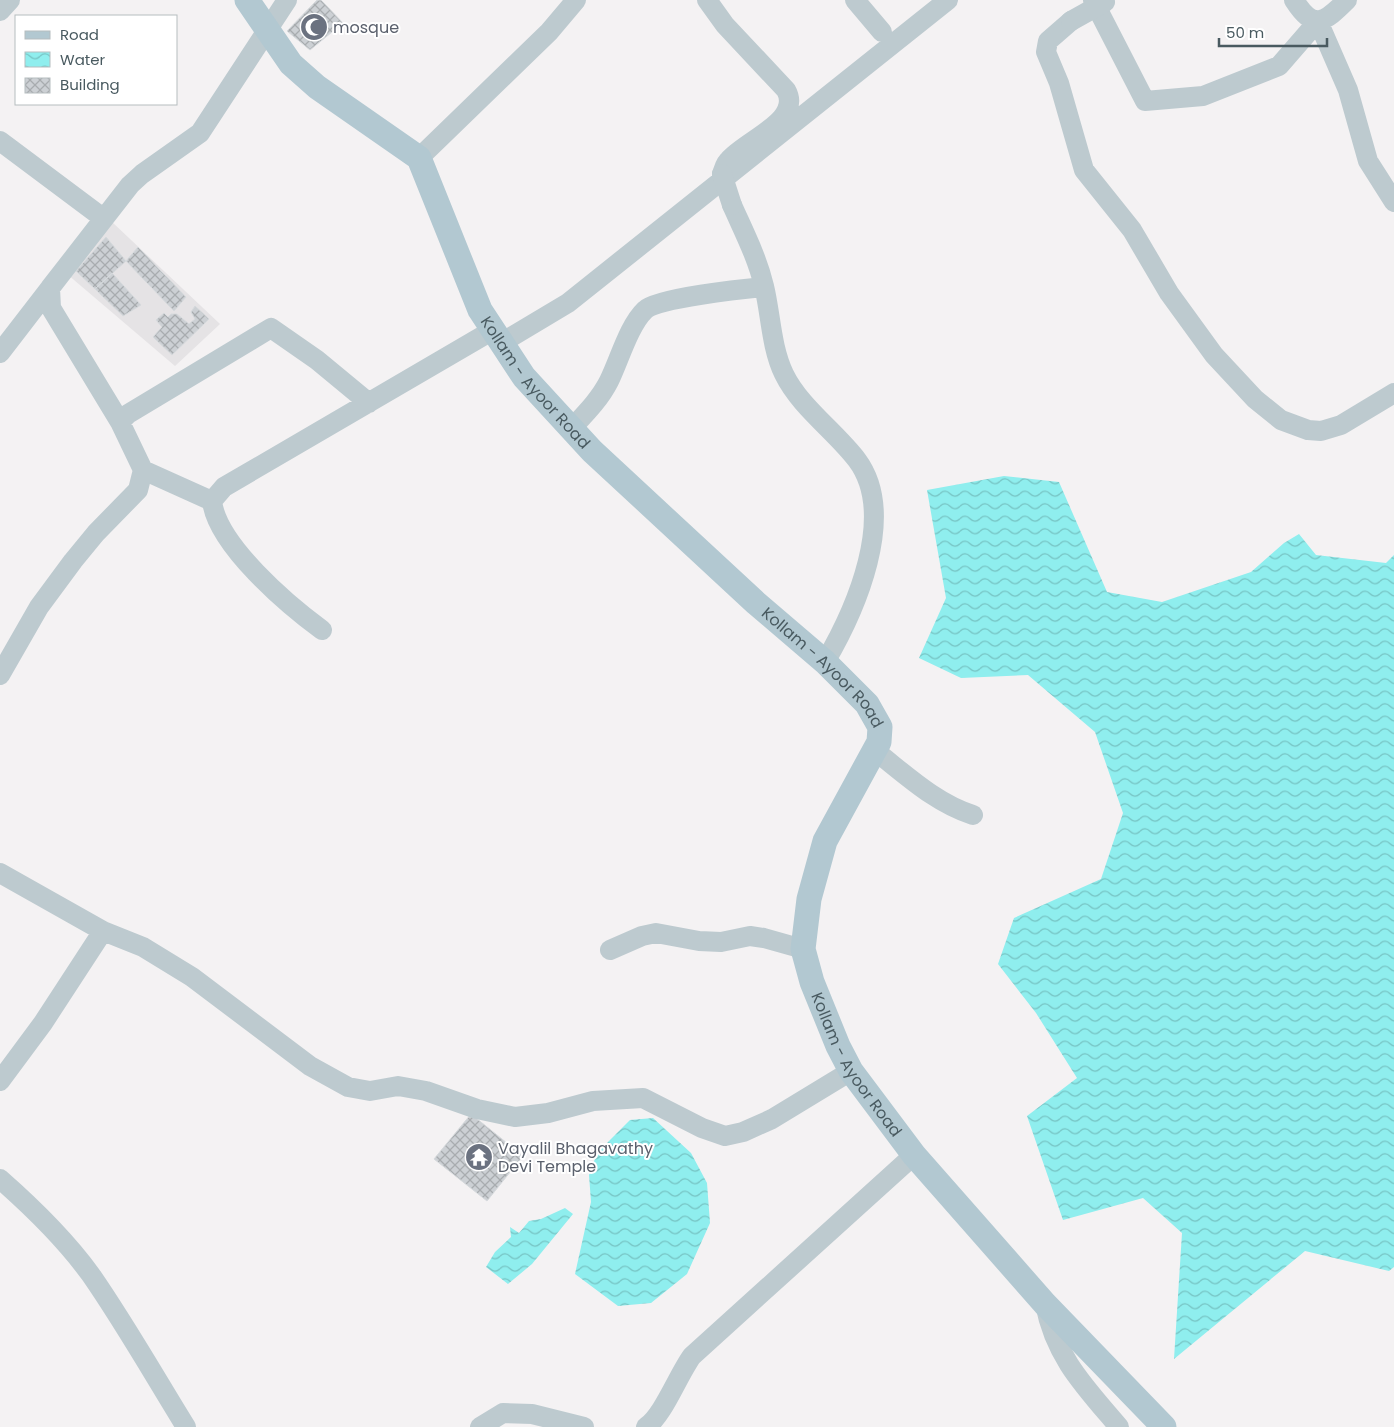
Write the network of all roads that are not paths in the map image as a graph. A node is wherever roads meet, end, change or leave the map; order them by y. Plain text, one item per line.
1 (10, 0) edge
2 (247, 0) edge
3 (287, 0) edge
4 (576, 0) edge
5 (707, 0) edge
6 (855, 0) edge
7 (948, 0) edge
8 (1294, 0) edge
9 (1347, 0) edge
10 (1103, 1) edge
11 (0, 11) edge
12 (1318, 21) junction
13 (267, 31) junction
14 (882, 32) dead end
15 (0, 141) edge
16 (418, 158) junction
17 (1394, 202) edge
18 (103, 218) junction
19 (764, 287) junction
20 (50, 288) junction
21 (497, 336) junction
22 (0, 353) edge
23 (1394, 393) edge
24 (369, 403) junction
25 (120, 422) junction
26 (572, 429) junction
27 (143, 470) junction
28 (212, 501) junction
29 (322, 630) dead end
30 (825, 662) junction
31 (0, 675) edge
32 (874, 750) junction
33 (973, 816) dead end
34 (0, 872) edge
35 (103, 930) junction
36 (803, 949) junction
37 (610, 950) dead end
38 (852, 1071) junction
39 (2, 1074) edge
40 (914, 1155) junction
41 (0, 1179) edge
42 (1045, 1304) junction
43 (186, 1427) edge
44 (480, 1427) edge
45 (584, 1427) edge
46 (646, 1427) edge
47 (1119, 1427) edge
48 (1164, 1427) edge

1 - 11 street
2 - 13 main road
3 - 13 street
4 - 16 street
5 - 19 street, bridge
6 - 14 street
7 - 21 street
8 - 12 street
9 - 12 street
10 - 12 street
10 - 23 street, bridge
12 - 17 street
13 - 16 main road
13 - 18 street
15 - 18 street
16 - 21 main road, Kollam - Ayoor Road
18 - 20 street
19 - 26 street
19 - 30 street
20 - 22 street
20 - 25 street
21 - 24 street
21 - 26 main road, Kollam - Ayoor Road
24 - 25 street
24 - 28 street
25 - 27 street
26 - 30 main road, Kollam - Ayoor Road
27 - 28 street
27 - 31 street
28 - 29 street
30 - 32 main road, Kollam - Ayoor Road
32 - 33 street
32 - 36 main road, Kollam - Ayoor Road
34 - 35 street
35 - 38 street
35 - 39 street
36 - 37 street
36 - 38 main road, Kollam - Ayoor Road
38 - 40 main road, Kollam - Ayoor Road
40 - 42 main road, Kollam - Ayoor Road
40 - 46 street
41 - 43 street
42 - 47 street
42 - 48 main road, Kollam - Ayoor Road
44 - 45 street

